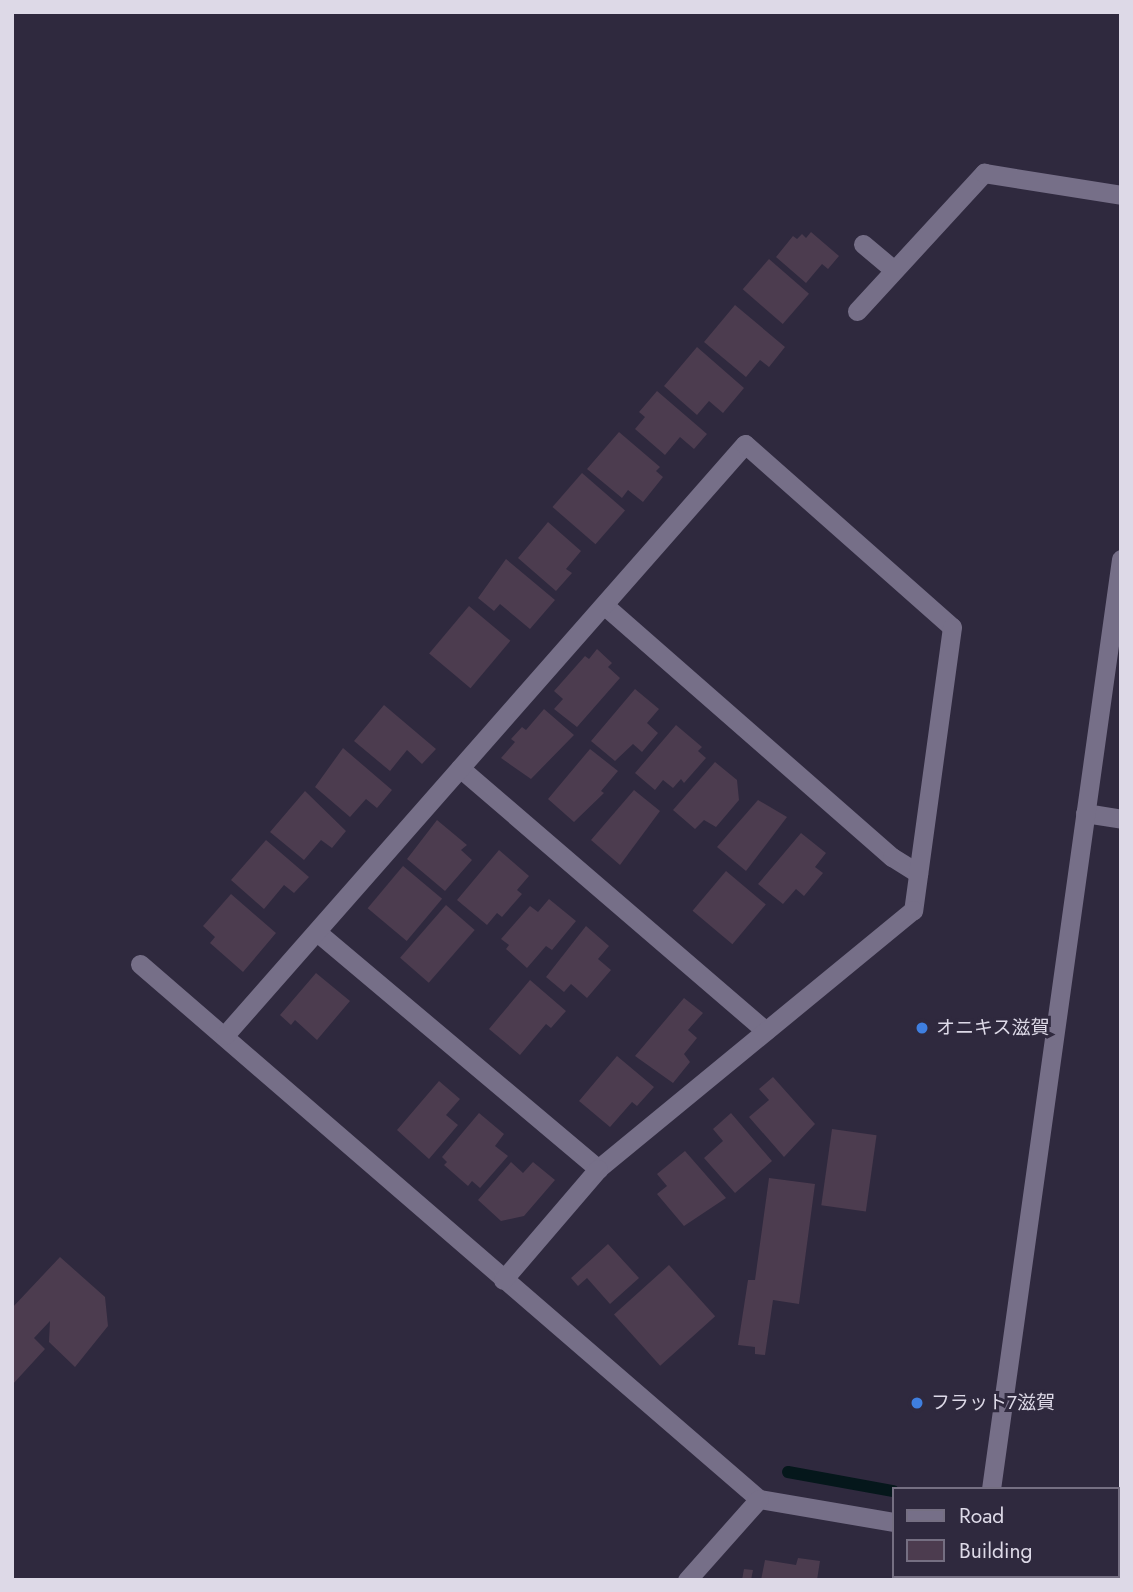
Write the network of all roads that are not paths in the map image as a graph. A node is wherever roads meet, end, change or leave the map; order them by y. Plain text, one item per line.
1 (1121, 195) edge
2 (863, 244) dead end
3 (894, 270) junction
4 (857, 311) dead end
5 (1121, 559) edge
6 (604, 606) junction
7 (460, 768) junction
8 (1085, 813) junction
9 (1121, 819) edge
10 (918, 873) junction
11 (317, 932) junction
12 (140, 964) dead end
13 (766, 1031) junction
14 (225, 1035) junction
15 (598, 1169) junction
16 (503, 1280) junction
17 (991, 1487) edge
18 (759, 1499) junction
19 (892, 1522) edge
20 (687, 1580) edge

1 - 3 street
2 - 3 street
3 - 4 street
5 - 8 street
6 - 7 street
6 - 10 street
6 - 10 street
7 - 11 street
7 - 13 street
8 - 9 street
8 - 17 street
10 - 13 street
11 - 14 street
11 - 15 street
12 - 14 street
13 - 15 street
14 - 16 street
15 - 16 street
16 - 18 street
18 - 19 street
18 - 20 street

